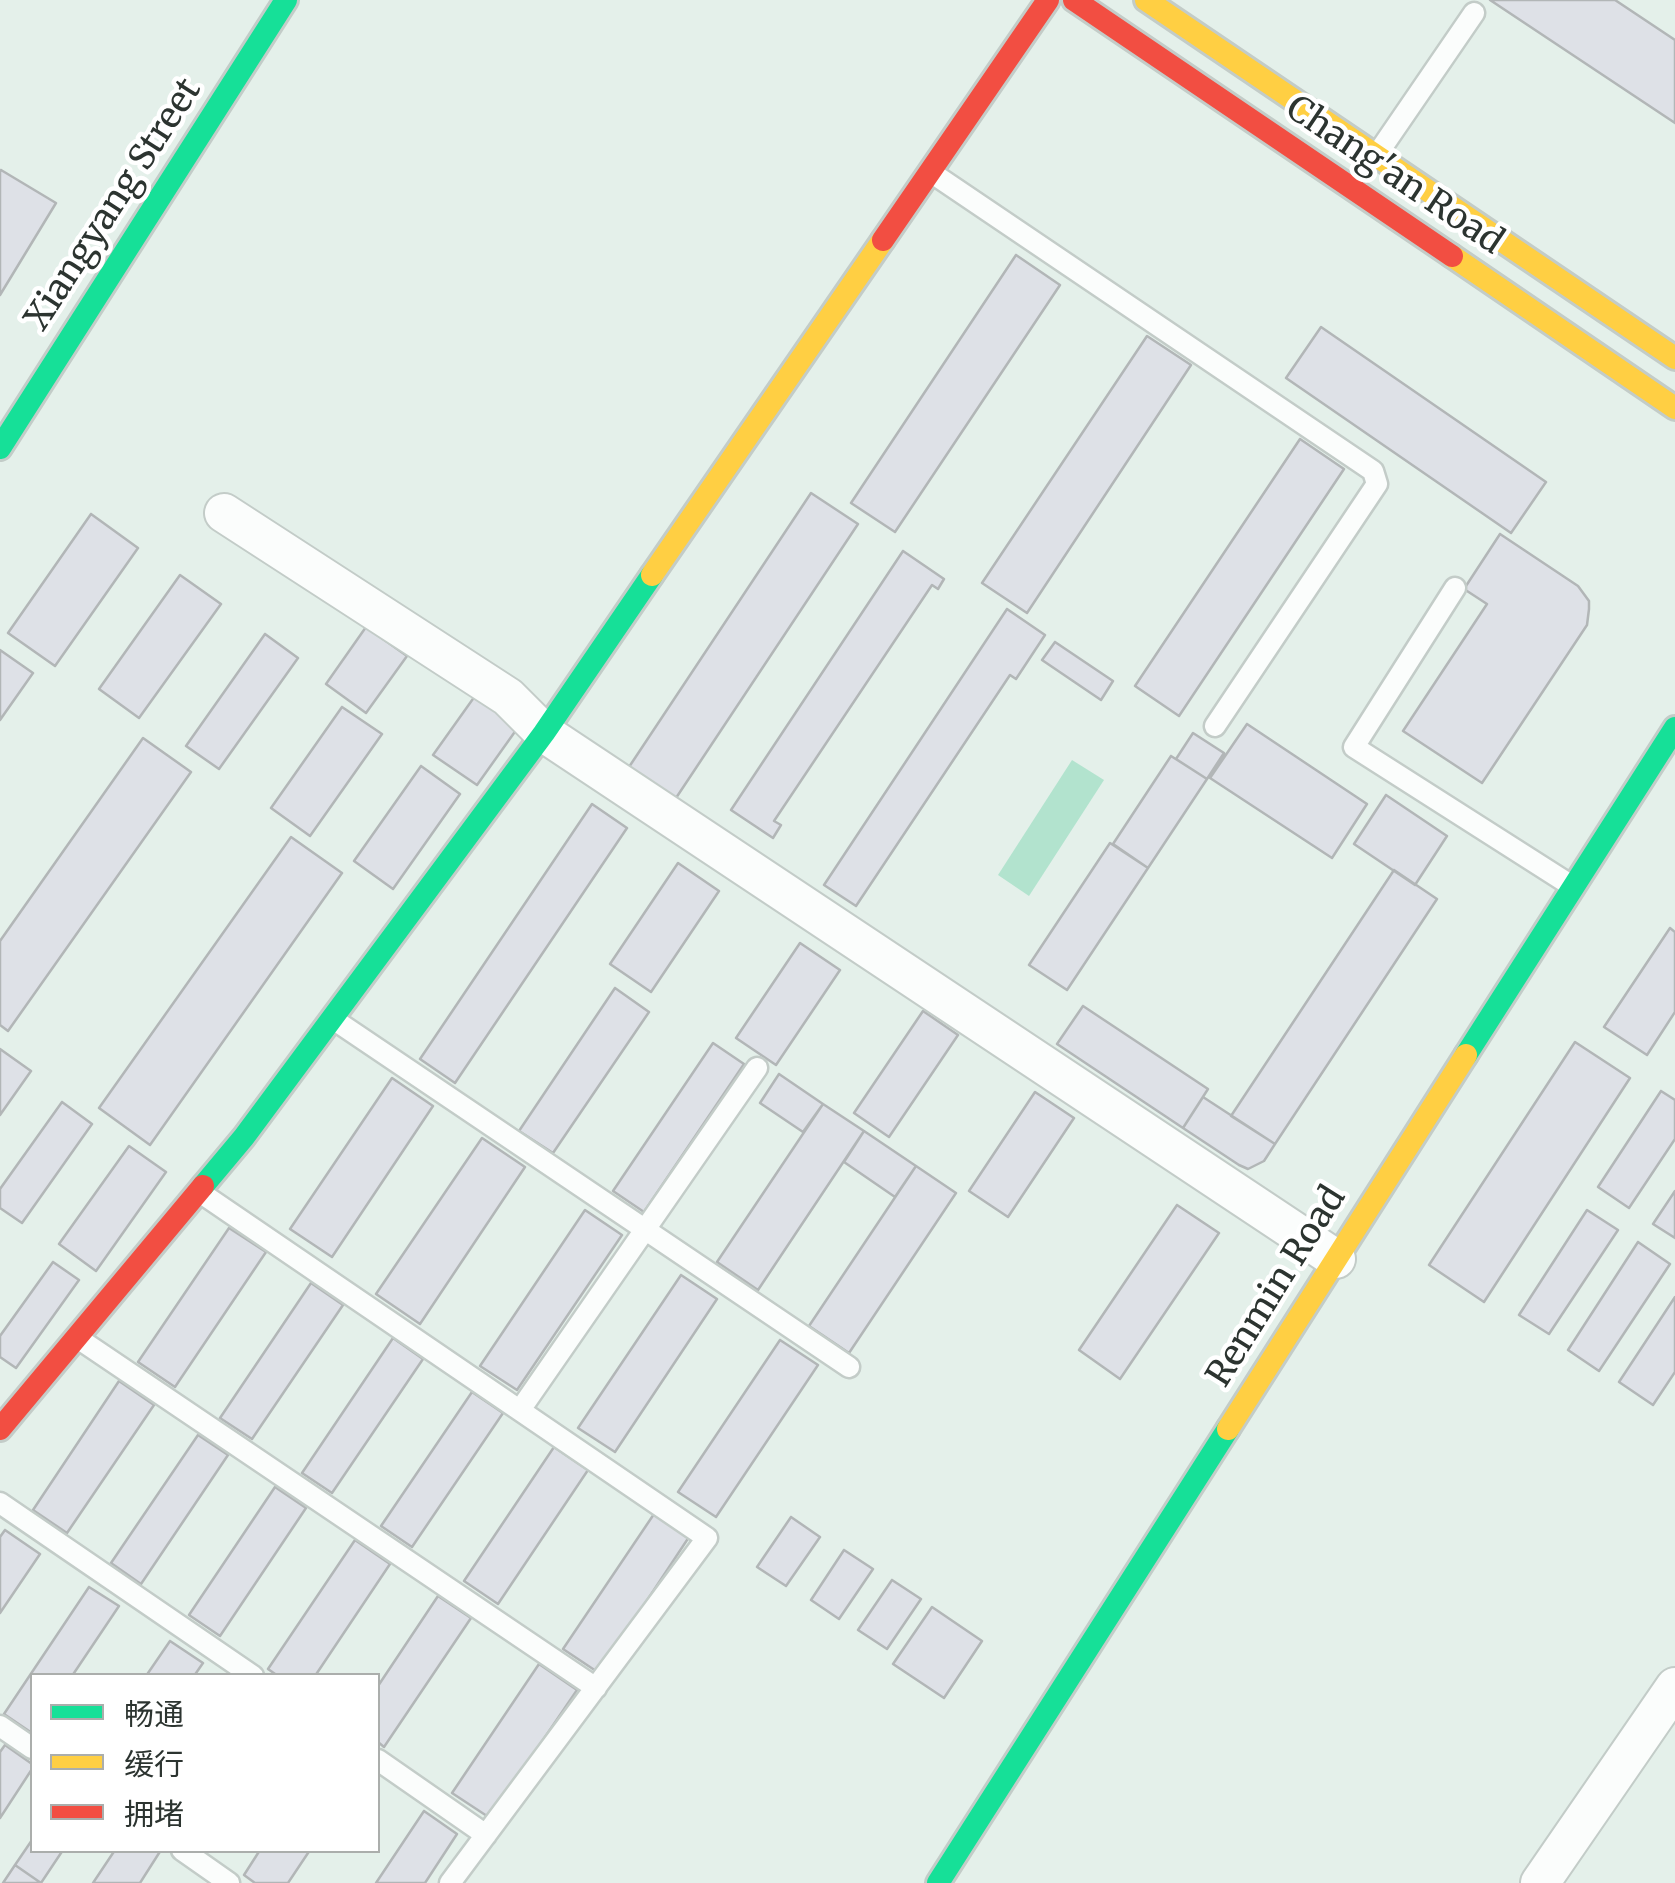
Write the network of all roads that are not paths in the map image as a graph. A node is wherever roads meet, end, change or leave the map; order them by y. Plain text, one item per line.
1 (286, 0) edge
2 (1048, 0) edge
3 (1074, 0) edge
4 (1146, 0) edge
5 (1474, 13) dead end
6 (1376, 156) junction
7 (930, 172) junction
8 (1675, 358) edge
9 (1675, 408) edge
10 (0, 448) edge
11 (224, 513) dead end
12 (1455, 588) dead end
13 (1215, 726) dead end
14 (1675, 728) edge
15 (544, 733) junction
16 (1573, 887) junction
17 (332, 1018) junction
18 (757, 1068) dead end
19 (199, 1192) junction
20 (645, 1230) junction
21 (1336, 1259) junction
22 (77, 1338) junction
23 (849, 1368) dead end
24 (520, 1410) junction
25 (0, 1429) edge
26 (0, 1503) edge
27 (249, 1673) edge
28 (1675, 1687) edge
29 (596, 1688) junction
30 (0, 1726) edge
31 (30, 1747) edge
32 (380, 1761) edge
33 (486, 1834) junction
34 (186, 1853) edge
35 (229, 1883) edge
36 (450, 1883) edge
37 (938, 1883) edge
38 (1540, 1883) edge

1 - 10 main road, Xiangyang Street
2 - 7 main road
3 - 9 main road, Chang'an Road
4 - 6 main road, Chang'an Road
5 - 6 lane
6 - 8 main road, Chang'an Road
7 - 13 lane
7 - 15 main road
11 - 15 street
12 - 16 lane
14 - 16 main road, Renmin Road
15 - 17 main road
15 - 21 street
16 - 21 main road, Renmin Road
17 - 19 main road
17 - 20 lane
18 - 20 lane
19 - 22 main road
19 - 24 lane
20 - 23 lane
20 - 24 lane
21 - 37 main road, Renmin Road
22 - 25 main road
22 - 29 lane
24 - 29 lane
26 - 27 lane
28 - 38 street
29 - 33 lane
30 - 31 lane
32 - 33 lane
33 - 36 lane
34 - 35 lane

